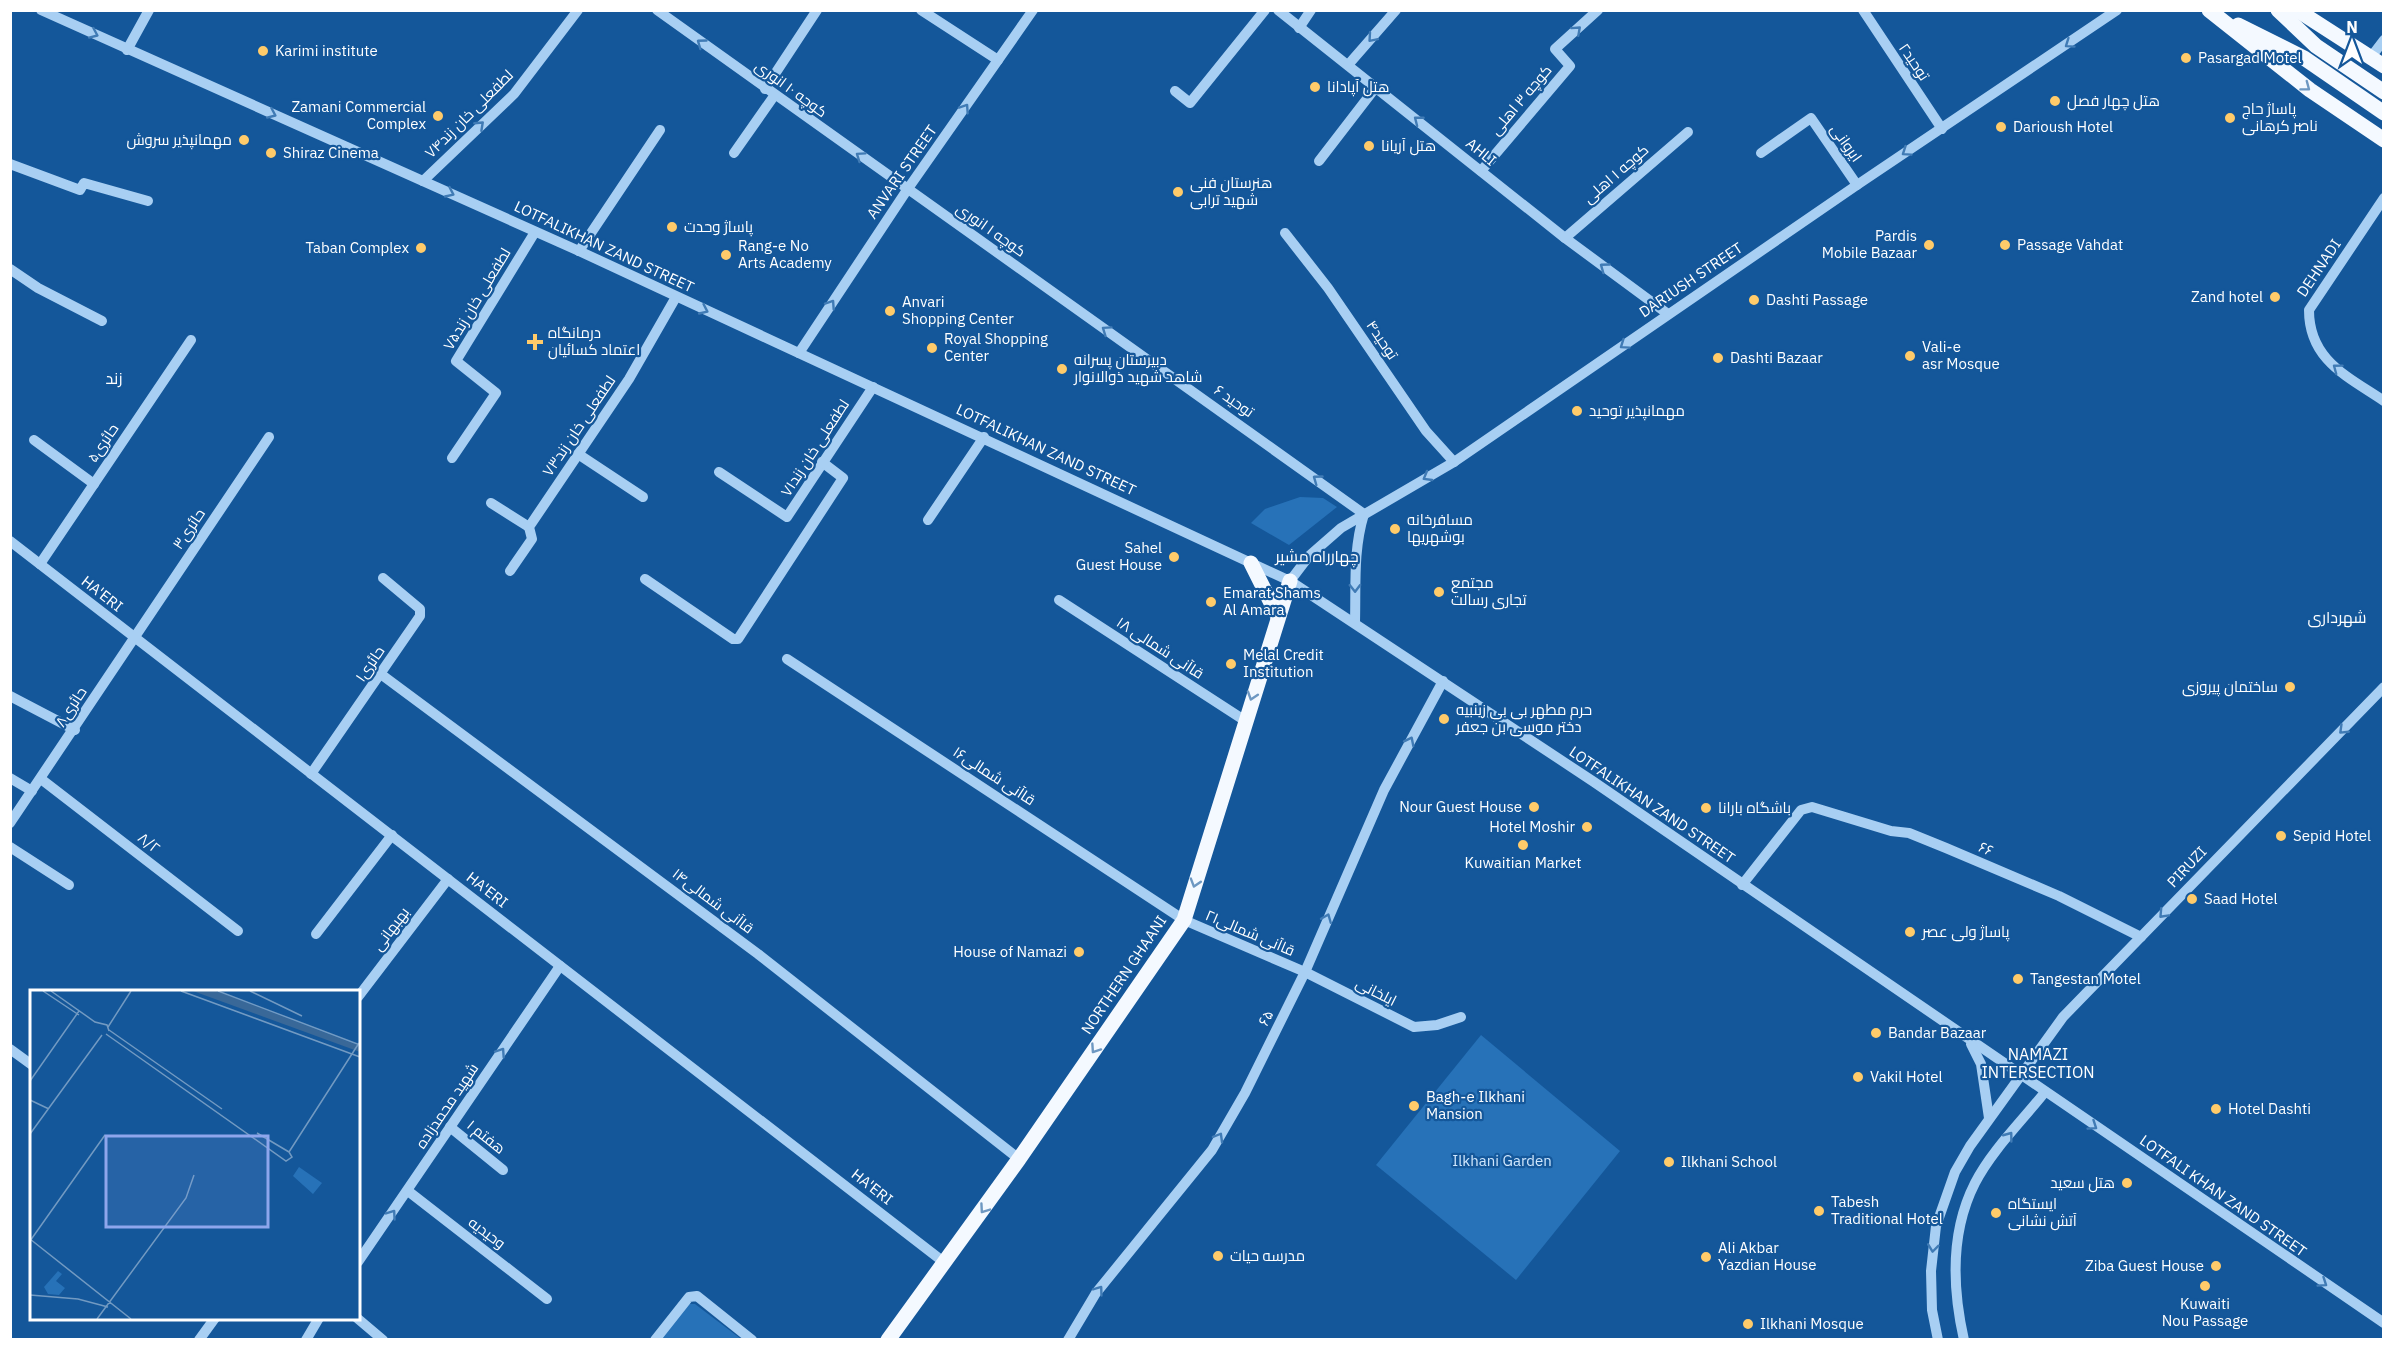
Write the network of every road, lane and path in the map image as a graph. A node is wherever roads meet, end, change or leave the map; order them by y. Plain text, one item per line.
1 (41, 10) edge
2 (149, 10) edge
3 (579, 10) edge
4 (657, 10) edge
5 (817, 10) edge
6 (921, 10) edge
7 (1033, 10) edge
8 (1265, 10) edge
9 (1278, 10) edge
10 (1311, 10) edge
11 (1396, 10) edge
12 (1598, 10) edge
13 (1863, 10) edge
14 (2116, 10) edge
15 (2278, 10) edge
16 (2297, 10) edge
17 (2210, 11) edge
18 (1299, 28) junction
19 (2384, 40) edge
20 (127, 50) junction
21 (998, 60) junction
22 (2377, 62) edge
23 (1348, 65) junction
24 (1376, 87) junction
25 (1175, 91) dead end
26 (770, 92) junction
27 (2384, 92) edge
28 (2384, 113) edge
29 (1942, 129) junction
30 (660, 130) dead end
31 (1688, 132) dead end
32 (2384, 140) edge
33 (734, 153) dead end
34 (1761, 153) dead end
35 (1319, 161) dead end
36 (10, 164) edge
37 (1481, 171) junction
38 (423, 181) junction
39 (1857, 185) junction
40 (907, 190) junction
41 (2384, 198) edge
42 (148, 201) dead end
43 (535, 232) junction
44 (1286, 233) dead end
45 (1565, 238) junction
46 (579, 251) junction
47 (10, 269) edge
48 (1056, 296) joint
49 (676, 297) junction
50 (1668, 314) junction
51 (102, 321) dead end
52 (191, 339) dead end
53 (799, 353) junction
54 (873, 387) junction
55 (2384, 401) edge
56 (269, 437) dead end
57 (984, 437) junction
58 (34, 440) dead end
59 (578, 454) junction
60 (452, 458) dead end
61 (822, 462) junction
62 (1454, 462) junction
63 (719, 472) dead end
64 (94, 484) junction
65 (643, 497) dead end
66 (490, 503) dead end
67 (1364, 514) junction
68 (928, 520) dead end
69 (529, 527) junction
70 (10, 541) edge
71 (1251, 562) junction
72 (40, 564) junction
73 (510, 571) dead end
74 (383, 578) dead end
75 (645, 579) dead end
76 (1290, 581) junction
77 (1059, 600) dead end
78 (1278, 617) junction
79 (1355, 621) junction
80 (134, 638) junction
81 (787, 659) dead end
82 (382, 675) junction
83 (1443, 681) junction
84 (2384, 687) edge
85 (10, 696) edge
86 (1244, 720) junction
87 (75, 730) junction
88 (311, 774) junction
89 (10, 778) edge
90 (41, 779) junction
91 (32, 791) junction
92 (10, 823) edge
93 (392, 835) junction
94 (10, 847) edge
95 (448, 879) junction
96 (69, 885) dead end
97 (1742, 885) junction
98 (1184, 920) junction
99 (238, 931) dead end
100 (316, 934) dead end
101 (2141, 937) junction
102 (560, 966) junction
103 (1305, 972) junction
104 (360, 994) edge
105 (1461, 1017) dead end
106 (1970, 1041) junction
107 (10, 1050) edge
108 (30, 1064) edge
109 (2021, 1076) junction
110 (2045, 1092) junction
111 (1989, 1118) junction
112 (450, 1127) junction
113 (1019, 1159) junction
114 (503, 1170) dead end
115 (1955, 1172) junction
116 (1976, 1181) junction
117 (408, 1191) junction
118 (360, 1259) edge
119 (945, 1263) junction
120 (547, 1299) dead end
121 (214, 1320) edge
122 (319, 1320) edge
123 (359, 1320) edge
124 (2384, 1323) edge
125 (199, 1340) edge
126 (306, 1340) edge
127 (383, 1340) edge
128 (655, 1340) edge
129 (753, 1340) edge
130 (888, 1340) edge
131 (1068, 1340) edge
132 (1938, 1340) edge
133 (1964, 1340) edge

1 -> 20 street, LOTFALIKHAN ZAND STREET
2 - 20 street
38 -> 3 street, لطفعلی خان زند۷۴
26 -> 4 street, کوچه ۱۰ انوری
5 - 26 street
6 - 21 street
7 - 21 street, ANVARI STREET
8 - 25 street
9 - 18 street, AHLI
10 - 18 street
11 -> 23 street
37 -> 12 street, کوچه ۳ اهلی
13 - 29 street, توحید۲
14 -> 29 street, DARIUSH STREET
15 - 27 main road
16 - 22 main road
17 - 28 main road
17 -> 32 main road
18 - 23 street, AHLI
19 - 22 street
20 -> 38 street, LOTFALIKHAN ZAND STREET
40 -> 21 street, ANVARI STREET
23 - 24 street, AHLI
24 - 35 street
37 -> 24 street, AHLI
26 - 33 street
40 -> 26 street, کوچه ۱۰ انوری
29 -> 39 street, DARIUSH STREET
30 - 46 street
31 - 45 street, کوچه ۱ اهلی
34 - 39 street, ایروانی
36 - 42 street
37 - 45 street, AHLI
38 -> 43 street, LOTFALIKHAN ZAND STREET
39 - 50 street, DARIUSH STREET
40 - 48 street, کوچه ۱ انوری
53 -> 40 street, ANVARI STREET
55 -> 41 street, DEHNADI
43 - 46 street, LOTFALIKHAN ZAND STREET
43 - 60 street, لطفعلی خان زند۷۵
44 - 62 street, توحید۴
50 -> 45 street, AHLI
46 - 49 street, LOTFALIKHAN ZAND STREET
47 - 51 street
67 -> 48 street, ۶ توحید
49 -> 53 street, LOTFALIKHAN ZAND STREET
49 - 59 street, لطفعلی خان زند۷۳
50 -> 62 street, DARIUSH STREET
52 - 64 street, حائری۵
53 - 54 street, LOTFALIKHAN ZAND STREET
54 - 57 street, LOTFALIKHAN ZAND STREET
54 - 61 street, لطفعلی خان زند۷۱
56 - 80 street, حائری۳
57 - 68 street
57 - 71 street, LOTFALIKHAN ZAND STREET
58 - 64 street
59 - 65 street
59 - 69 street, لطفعلی خان زند۷۳
61 - 63 street, لطفعلی خان زند۷۱
61 - 75 street
62 -> 67 street, DARIUSH STREET
64 - 72 street, حائری۵
66 - 69 street
67 - 76 street, DARIUSH STREET
67 -> 79 street
69 - 73 street, لطفعلی خان زند۷۳
70 - 72 street, HA'ERI
71 - 76 street, LOTFALIKHAN ZAND STREET
71 - 78 main road
72 - 80 street, HA'ERI
74 - 82 street, حائری۱
76 - 78 main road, NORTHERN GHAANI
76 - 79 street, LOTFALIKHAN ZAND STREET
77 - 86 street, ۱۸ قاآنی شمالی
78 -> 86 main road, NORTHERN GHAANI
79 - 83 street, LOTFALIKHAN ZAND STREET
80 - 87 street, حائری۸
80 - 88 street, HA'ERI
81 - 98 street, قاآنی شمالی۱۶
82 - 88 street, حائری۱
82 - 113 street, قاآنی شمالی۱۴
83 - 97 street, LOTFALIKHAN ZAND STREET
103 -> 83 street, ۶۵
84 -> 101 street, PIRUZI
85 - 87 street
86 -> 98 main road, NORTHERN GHAANI
87 - 90 street, حائری۸
88 - 93 street, HA'ERI
89 - 91 street
90 - 91 street, حائری۸
90 - 99 street, ۸/۲
91 - 92 street, حائری۸
93 - 95 street, HA'ERI
93 - 100 street
94 - 96 street
95 - 102 street, HA'ERI
95 - 104 street, بهبهانی
97 - 101 street, ۶۶
97 - 106 street, LOTFALIKHAN ZAND STREET
98 - 103 street, قاآنی شمالی۲۱
98 -> 113 main road, NORTHERN GHAANI
101 - 109 street, PIRUZI
112 -> 102 street, شهید محمدزاده
102 - 119 street, HA'ERI
103 - 105 street, ایلخانی
131 -> 103 street, ۶۵
106 - 109 street, LOTFALIKHAN ZAND STREET
106 - 111 street
107 - 108 street
109 - 110 street, LOTFALI KHAN ZAND STREET
109 - 111 street, PIRUZI
116 -> 110 street
110 -> 124 street, LOTFALI KHAN ZAND STREET
111 - 115 street, PIRUZI
112 - 114 street, هفتم ۱
112 - 117 street, شهید محمدزاده
113 -> 119 main road, NORTHERN GHAANI
115 - 116 street
115 -> 132 street, PIRUZI
116 - 133 street
118 -> 117 street, شهید محمدزاده
117 - 120 street, وحیدیه
119 - 130 main road, NORTHERN GHAANI
121 - 125 street
122 - 126 street
123 - 127 street
128 - 129 street

